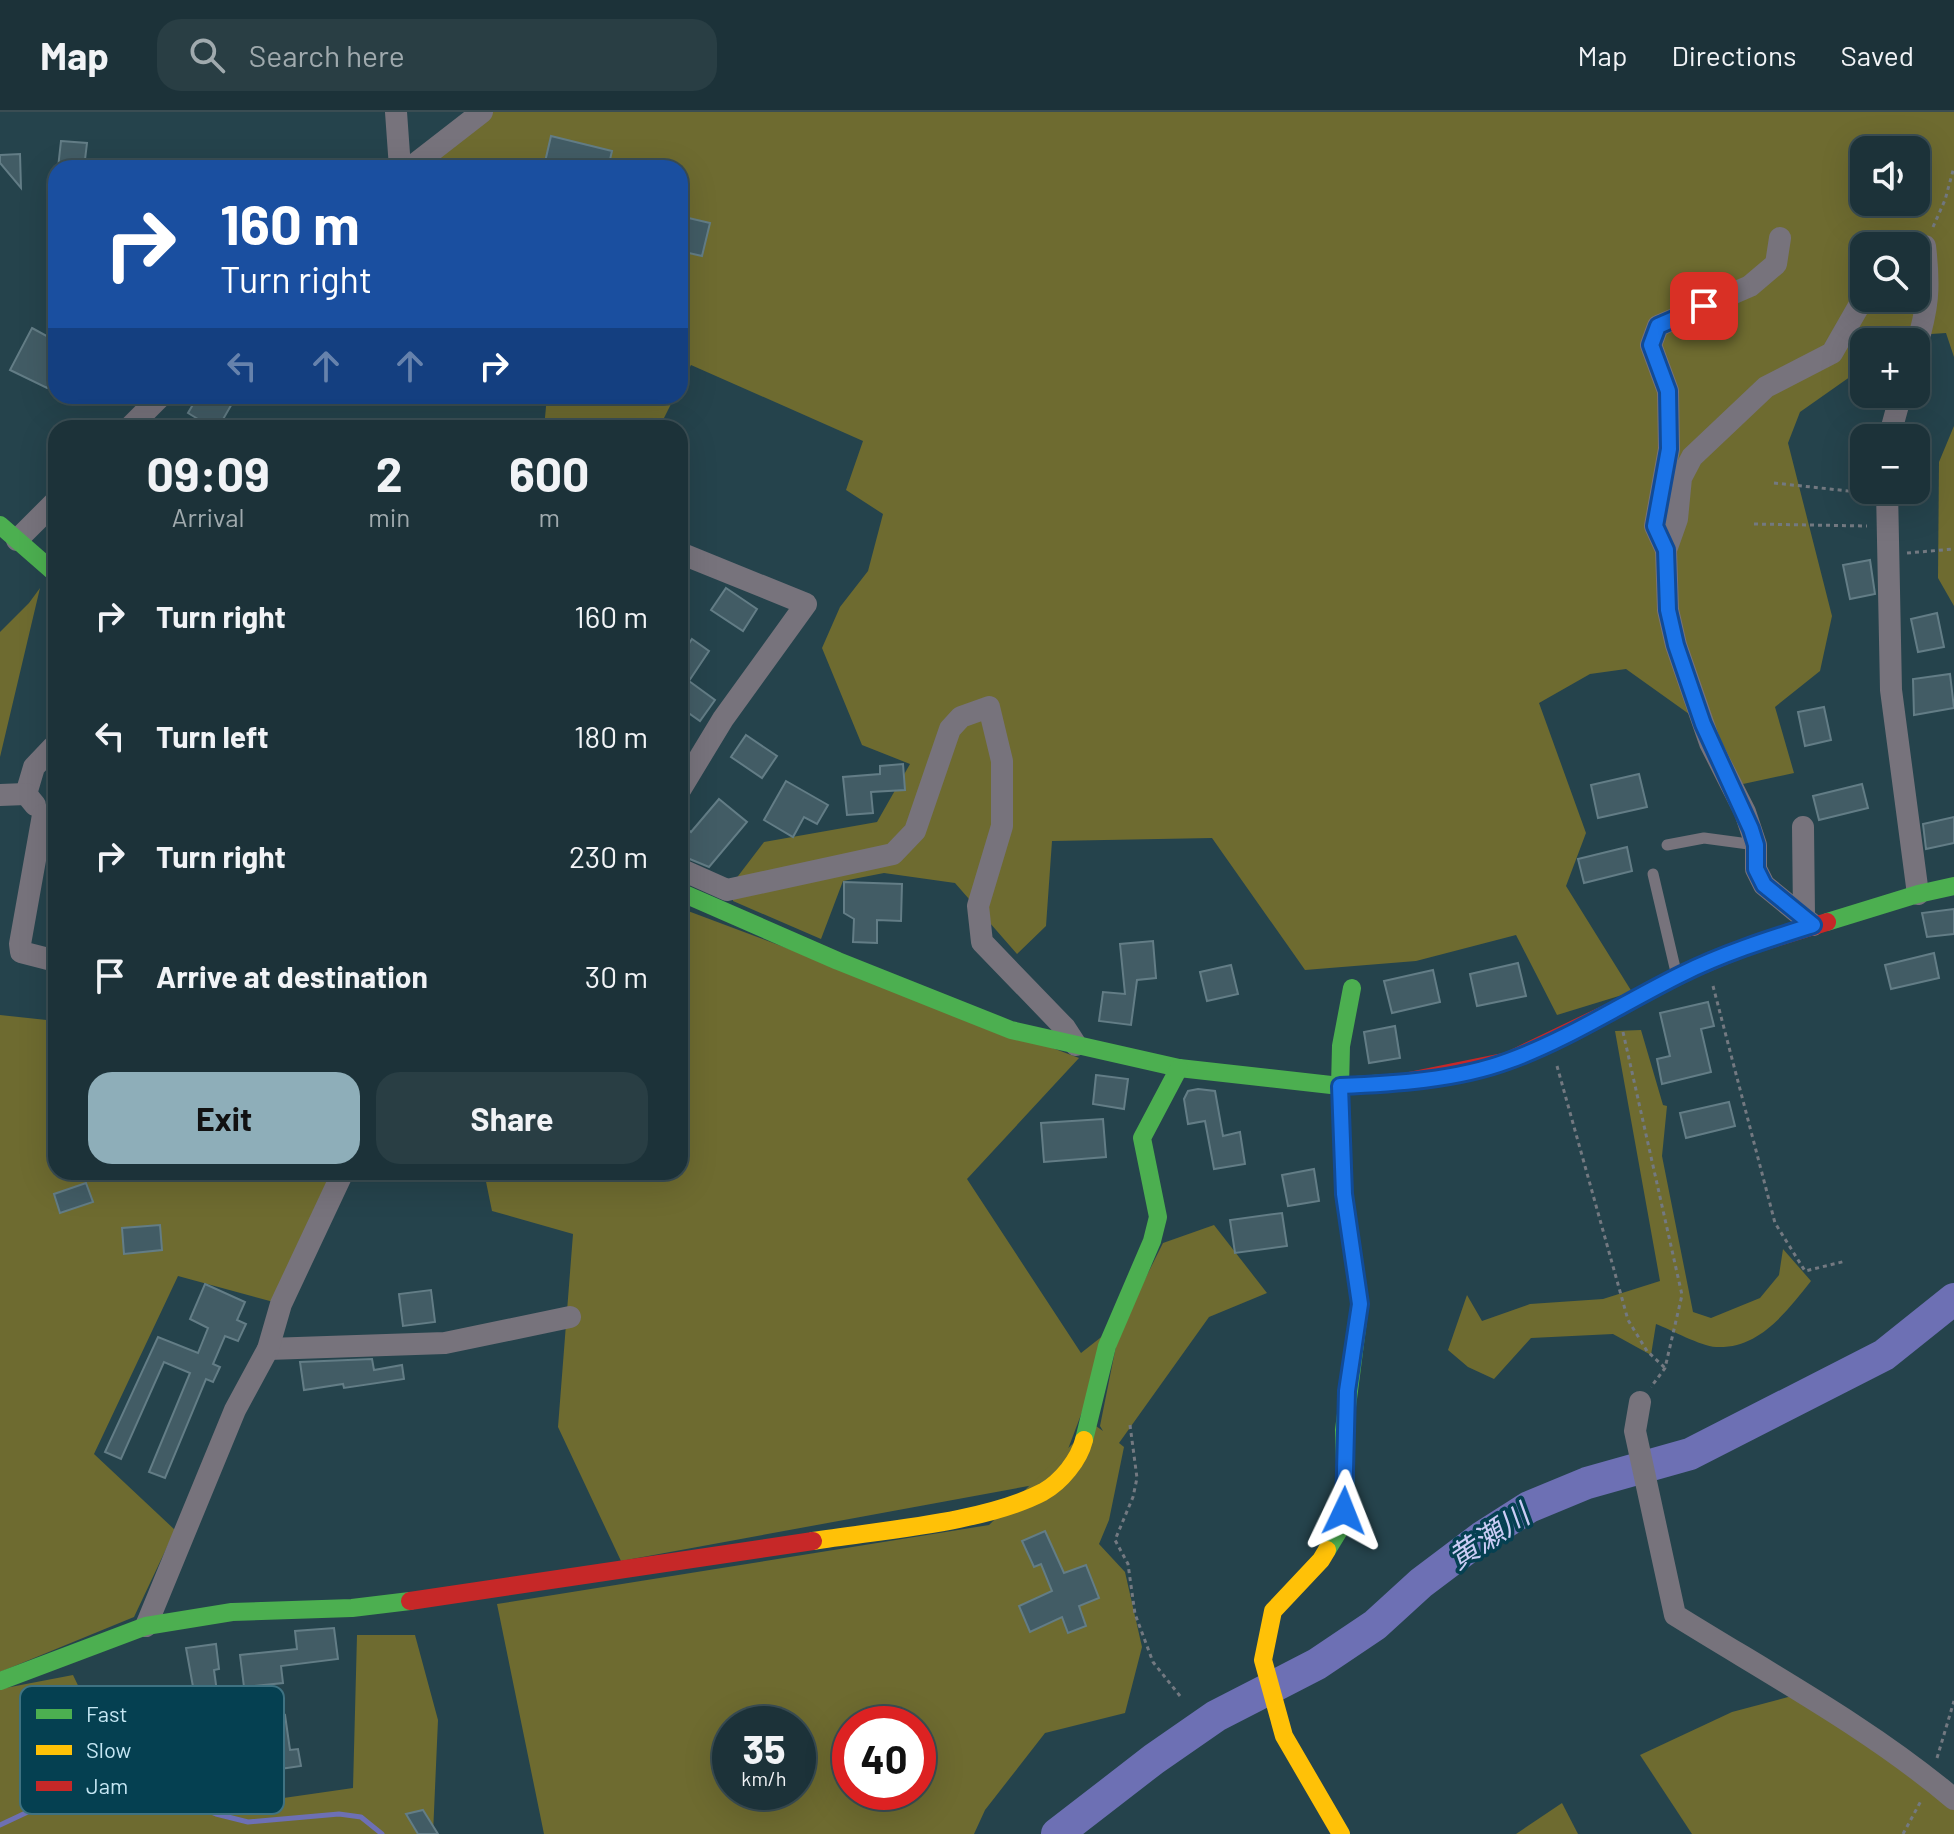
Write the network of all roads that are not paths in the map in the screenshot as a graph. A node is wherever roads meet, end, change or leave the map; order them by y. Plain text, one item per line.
1 (396, 112) edge
2 (482, 112) edge
3 (399, 160) edge
4 (420, 160) edge
5 (1780, 238) dead end
6 (1855, 312) edge
7 (153, 404) edge
8 (137, 420) edge
9 (1887, 504) edge
10 (48, 509) edge
11 (0, 525) edge
12 (17, 540) junction
13 (1666, 550) junction
14 (688, 556) edge
15 (48, 567) edge
16 (48, 750) edge
17 (688, 777) edge
18 (26, 794) junction
19 (0, 795) edge
20 (48, 815) edge
21 (48, 825) edge
22 (1803, 827) dead end
23 (1667, 845) dead end
24 (1756, 845) junction
25 (688, 873) edge
26 (1653, 874) dead end
27 (1954, 886) edge
28 (1918, 894) junction
29 (688, 895) edge
30 (1808, 920) junction
31 (48, 959) edge
32 (1677, 976) junction
33 (1352, 988) dead end
34 (1076, 1045) junction
35 (1179, 1068) junction
36 (1340, 1086) junction
37 (339, 1180) edge
38 (570, 1317) dead end
39 (268, 1349) junction
40 (1640, 1402) road end
41 (146, 1626) junction
42 (0, 1681) edge
43 (1954, 1799) edge
44 (1341, 1834) edge

1 - 3 street
2 - 4 street
5 - 13 street
6 - 13 street
7 - 8 street
9 - 28 street
10 - 12 street
11 - 12 street
12 - 15 street
13 - 24 street
14 - 17 street
16 - 18 street
18 - 19 street
18 - 20 street
21 - 31 street
22 - 30 street
23 - 24 lane
24 - 30 street
25 - 34 street
26 - 32 lane
27 - 28 street
28 - 30 street
29 - 34 street
30 - 32 street
32 - 36 street
33 - 36 street
34 - 35 street
35 - 36 street
35 - 41 street
36 - 44 street
37 - 39 street
38 - 39 street
39 - 41 street
40 - 43 street
41 - 42 street

